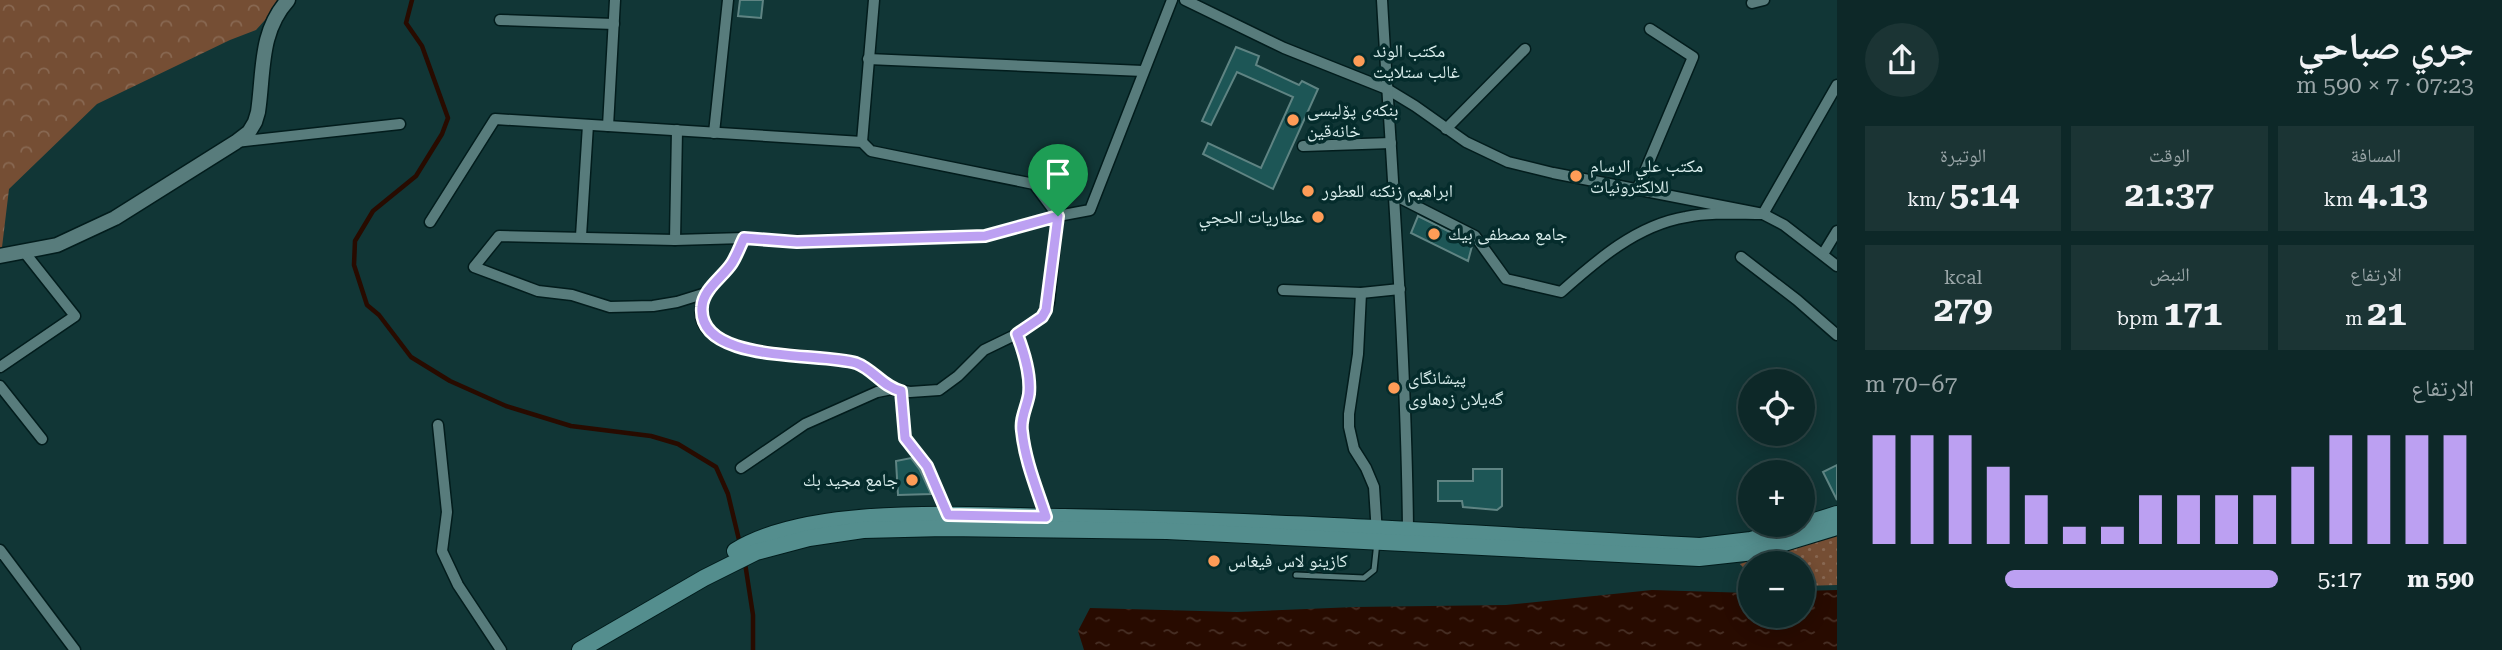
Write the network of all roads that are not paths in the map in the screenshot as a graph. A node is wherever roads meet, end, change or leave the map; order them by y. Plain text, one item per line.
1 (288, 0) edge
2 (615, 0) edge
3 (728, 0) edge
4 (874, 0) edge
5 (1172, 0) edge
6 (1185, 0) edge
7 (1382, 0) edge
8 (1764, 0) edge
9 (1752, 3) dead end
10 (500, 20) dead end
11 (614, 24) junction
12 (1650, 29) dead end
13 (1525, 49) dead end
14 (868, 59) junction
15 (1143, 71) junction
16 (1837, 85) edge
17 (1387, 89) junction
18 (1834, 94) edge
19 (400, 124) dead end
20 (588, 124) junction
21 (608, 126) junction
22 (1446, 129) junction
23 (677, 130) junction
24 (714, 133) junction
25 (236, 142) junction
26 (862, 142) junction
27 (1391, 143) junction
28 (1303, 146) dead end
29 (1637, 190) junction
30 (1396, 196) junction
31 (1763, 214) junction
32 (1058, 216) junction
33 (430, 222) dead end
34 (1837, 231) edge
35 (581, 236) junction
36 (744, 238) junction
37 (675, 240) junction
38 (24, 253) junction
39 (1822, 254) junction
40 (0, 256) edge
41 (1741, 257) dead end
42 (1837, 266) edge
43 (1400, 289) junction
44 (1283, 290) dead end
45 (706, 293) junction
46 (1361, 293) junction
47 (1017, 334) junction
48 (1837, 335) edge
49 (0, 367) edge
50 (0, 386) edge
51 (897, 390) junction
52 (438, 425) dead end
53 (42, 439) dead end
54 (741, 468) dead end
55 (1837, 514) edge
56 (948, 515) junction
57 (1046, 517) junction
58 (1815, 521) edge
59 (1837, 527) edge
60 (1377, 533) junction
61 (1408, 535) junction
62 (1761, 537) edge
63 (763, 544) junction
64 (0, 550) edge
65 (1296, 575) dead end
66 (75, 650) edge
67 (501, 650) edge
68 (580, 650) edge

1 - 25 street
2 - 11 street
3 - 24 street
4 - 14 street
5 - 15 street
6 - 17 street
7 - 17 street
8 - 9 street
10 - 11 street
11 - 21 street
12 - 29 street
13 - 22 street
14 - 15 street
14 - 26 street
15 - 32 street
16 - 18 street
17 - 22 street
17 - 27 street
18 - 31 street
19 - 25 street
20 - 21 street
20 - 33 street
20 - 35 street
21 - 23 street
22 - 29 street
23 - 24 street
23 - 37 street
24 - 26 street
25 - 38 street
26 - 32 street
27 - 28 street
27 - 30 street
29 - 31 street
30 - 31 street
30 - 43 street
31 - 39 street
32 - 36 street
32 - 47 street
34 - 39 street
35 - 37 street
35 - 45 street
36 - 37 street
36 - 45 street
38 - 40 street
38 - 49 street
39 - 42 street
41 - 48 street
43 - 46 street
43 - 61 street
44 - 46 street
45 - 51 street
46 - 60 street
47 - 51 street
47 - 57 street
50 - 53 street
51 - 54 street
51 - 56 street
52 - 67 street
55 - 58 main road
56 - 57 main road
56 - 63 main road
57 - 60 main road
59 - 61 main road
60 - 61 main road
60 - 63 main road
60 - 65 lane
61 - 62 main road
63 - 68 main road
64 - 66 street

